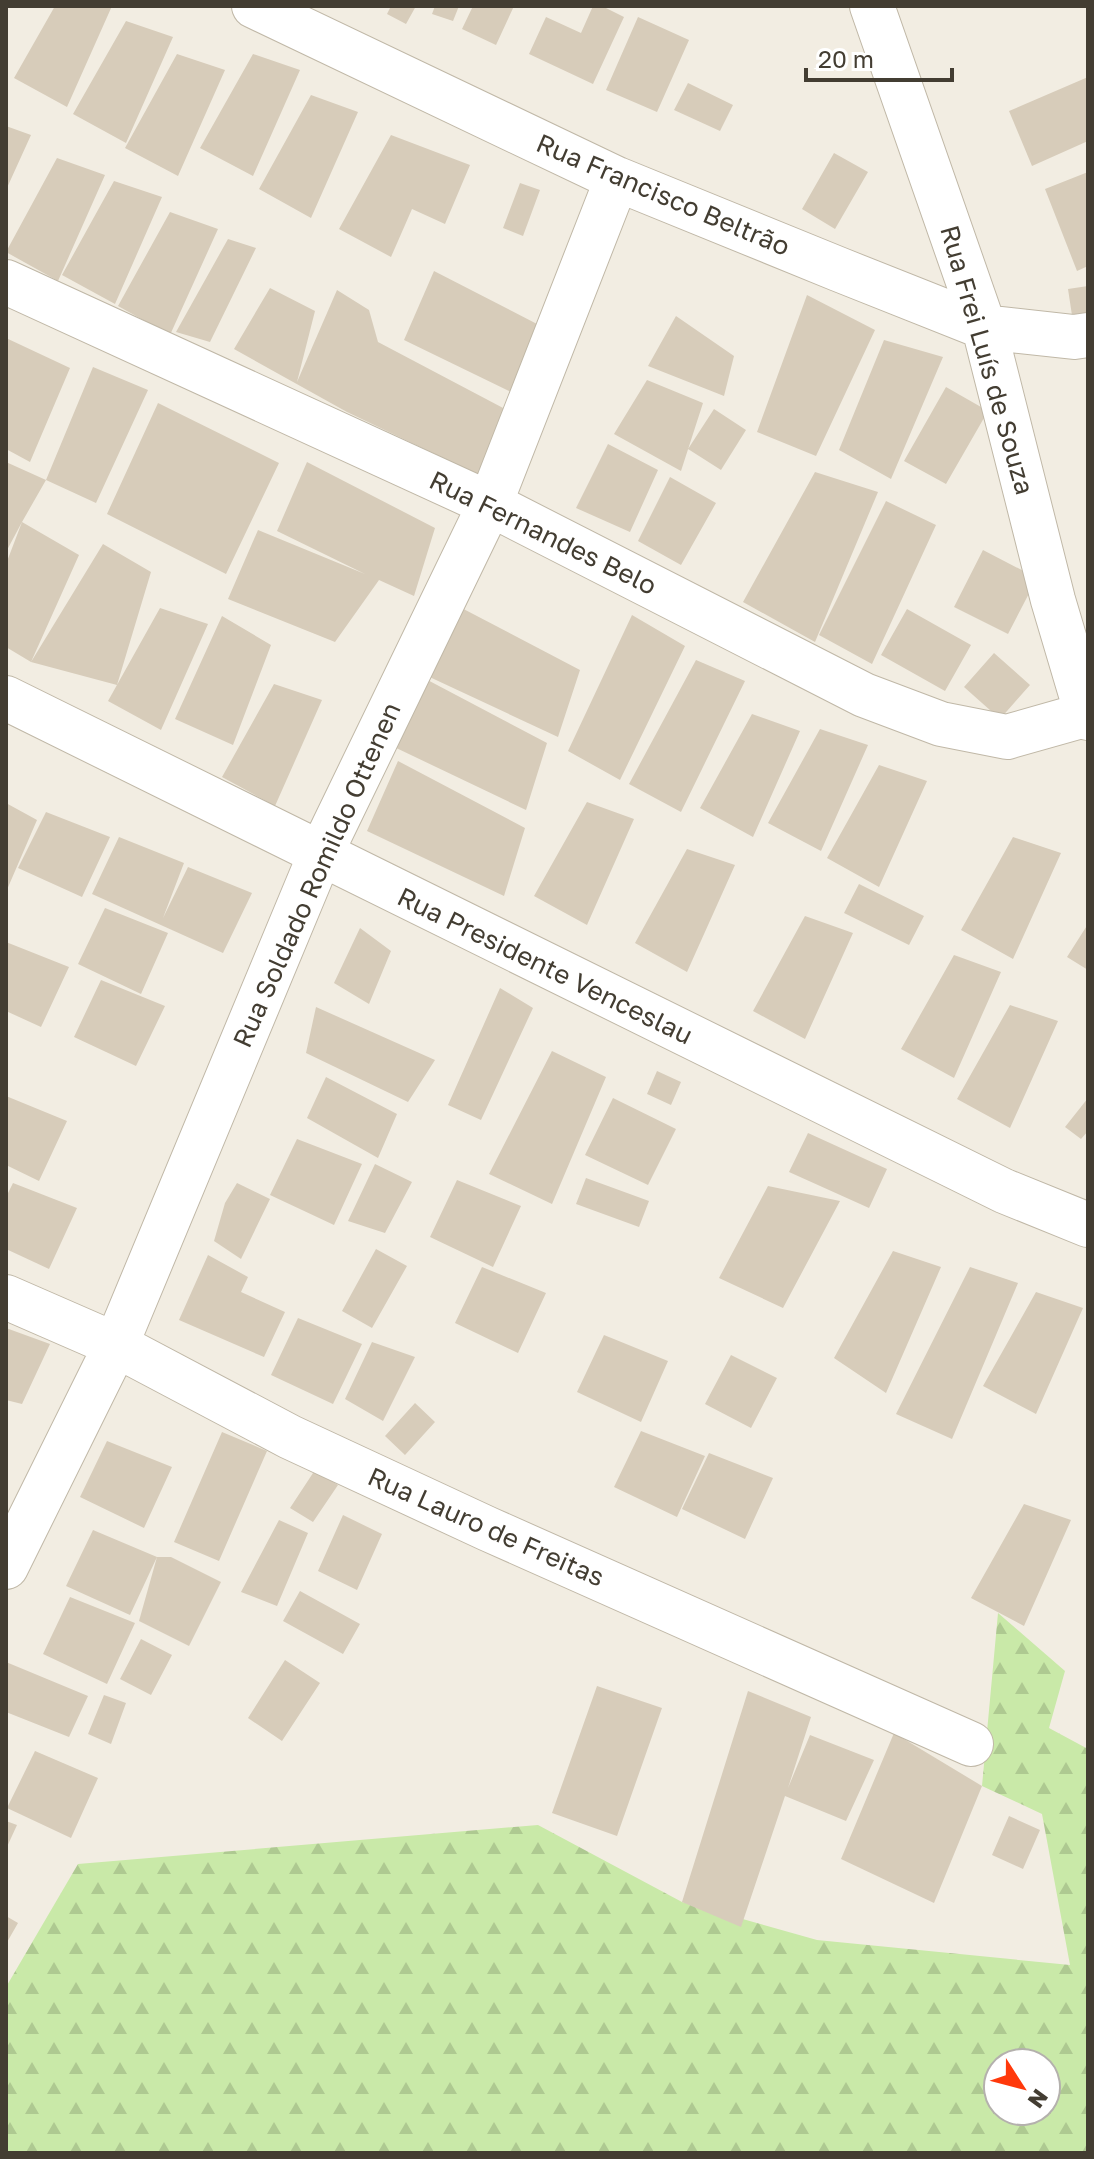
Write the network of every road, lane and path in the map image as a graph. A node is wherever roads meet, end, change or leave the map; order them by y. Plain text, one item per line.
1 (254, 6) edge
2 (872, 6) edge
3 (617, 179) junction
4 (6, 282) edge
5 (984, 327) junction
6 (1088, 335) edge
7 (490, 504) junction
8 (6, 698) edge
9 (1088, 716) edge
10 (320, 855) junction
11 (1088, 1225) edge
12 (6, 1297) edge
13 (116, 1345) junction
14 (6, 1567) edge
15 (971, 1744) dead end

1 - 3 street, Rua Francisco Beltrão
2 - 5 street, Rua Frei Luís de Souza
3 - 5 street, Rua Francisco Beltrão
3 - 7 street, Rua Soldado Romildo Ottenen
4 - 7 street, Rua Fernandes Belo
5 - 6 street, Rua Francisco Beltrão
5 - 9 street, Rua Frei Luís de Souza
7 - 9 street, Rua Fernandes Belo
7 - 10 street, Rua Soldado Romildo Ottenen
8 - 10 street, Rua Presidente Venceslau
10 - 11 street, Rua Presidente Venceslau
10 - 13 street, Rua Soldado Romildo Ottenen
12 - 13 street, Rua Lauro de Freitas
13 - 14 street, Rua Soldado Romildo Ottenen
13 - 15 street, Rua Lauro de Freitas

